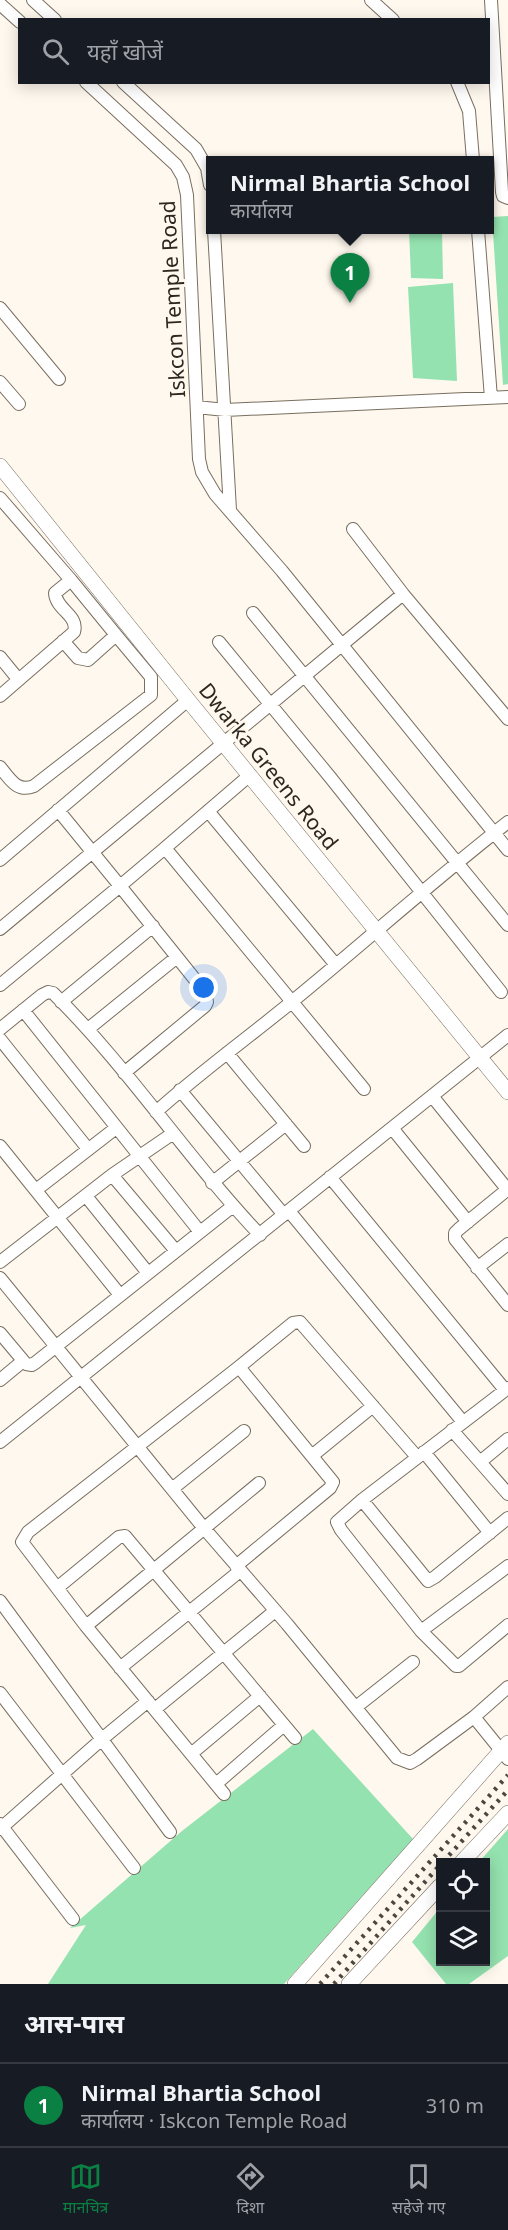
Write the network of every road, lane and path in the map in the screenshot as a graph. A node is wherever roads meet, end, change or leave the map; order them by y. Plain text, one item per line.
1 (33, 0) edge
2 (371, 0) edge
3 (491, 0) edge
4 (0, 4) edge
5 (53, 18) edge
6 (391, 18) edge
7 (18, 20) edge
8 (508, 39) edge
9 (494, 40) junction
10 (88, 84) edge
11 (125, 84) edge
12 (458, 84) edge
13 (502, 92) edge
14 (504, 147) edge
15 (473, 156) edge
16 (206, 166) edge
17 (508, 198) edge
18 (214, 234) edge
19 (478, 234) edge
20 (0, 308) edge
21 (59, 379) dead end
22 (0, 382) edge
23 (508, 397) edge
24 (491, 398) junction
25 (19, 404) dead end
26 (197, 407) junction
27 (225, 410) junction
28 (0, 466) edge
29 (0, 498) edge
30 (230, 510) junction
31 (353, 529) dead end
32 (71, 580) junction
33 (403, 594) junction
34 (108, 601) junction
35 (96, 611) junction
36 (253, 613) dead end
37 (116, 635) junction
38 (63, 641) junction
39 (219, 642) dead end
40 (341, 645) junction
41 (0, 657) edge
42 (305, 675) junction
43 (18, 679) junction
44 (0, 696) edge
45 (188, 700) junction
46 (270, 704) junction
47 (508, 719) edge
48 (222, 742) junction
49 (0, 767) edge
50 (250, 775) junction
51 (58, 810) junction
52 (208, 811) junction
53 (508, 822) edge
54 (494, 832) junction
55 (165, 848) junction
56 (508, 850) edge
57 (93, 853) junction
58 (0, 860) edge
59 (457, 862) junction
60 (120, 886) junction
61 (422, 891) junction
62 (508, 925) edge
63 (153, 926) junction
64 (0, 929) edge
65 (377, 930) junction
66 (177, 957) junction
67 (336, 965) junction
68 (0, 985) edge
69 (501, 992) dead end
70 (61, 1002) junction
71 (292, 1002) junction
72 (23, 1010) junction
73 (0, 1029) edge
74 (88, 1029) junction
75 (508, 1035) edge
76 (0, 1040) edge
77 (227, 1053) junction
78 (480, 1058) junction
79 (124, 1073) junction
80 (364, 1089) dead end
81 (180, 1090) junction
82 (508, 1092) edge
83 (432, 1096) junction
84 (156, 1112) junction
85 (286, 1124) junction
86 (116, 1128) junction
87 (392, 1128) junction
88 (172, 1134) junction
89 (0, 1146) edge
90 (304, 1146) dead end
91 (88, 1149) junction
92 (139, 1157) junction
93 (239, 1162) junction
94 (112, 1175) junction
95 (330, 1177) junction
96 (212, 1183) junction
97 (508, 1189) edge
98 (36, 1190) junction
99 (86, 1196) junction
100 (233, 1206) junction
101 (286, 1213) junction
102 (59, 1218) junction
103 (468, 1222) junction
104 (200, 1232) junction
105 (260, 1235) junction
106 (508, 1244) edge
107 (176, 1251) junction
108 (0, 1262) edge
109 (477, 1268) junction
110 (148, 1273) junction
111 (0, 1278) edge
112 (120, 1295) junction
113 (508, 1305) edge
114 (0, 1333) edge
115 (56, 1346) junction
116 (23, 1361) junction
117 (239, 1367) junction
118 (81, 1377) junction
119 (0, 1380) edge
120 (507, 1389) edge
121 (373, 1406) junction
122 (463, 1422) junction
123 (452, 1430) junction
124 (244, 1431) dead end
125 (0, 1442) edge
126 (507, 1443) edge
127 (138, 1445) junction
128 (313, 1455) junction
129 (420, 1455) junction
130 (480, 1462) junction
131 (259, 1483) dead end
132 (172, 1489) junction
133 (508, 1494) edge
134 (362, 1500) junction
135 (508, 1518) edge
136 (203, 1527) junction
137 (490, 1533) junction
138 (508, 1566) edge
139 (238, 1568) junction
140 (153, 1569) junction
141 (57, 1588) junction
142 (0, 1601) edge
143 (275, 1611) junction
144 (189, 1612) junction
145 (508, 1625) edge
146 (86, 1626) junction
147 (421, 1631) junction
148 (223, 1653) junction
149 (412, 1662) dead end
150 (120, 1668) junction
151 (508, 1687) edge
152 (0, 1693) edge
153 (260, 1696) junction
154 (151, 1705) junction
155 (356, 1707) junction
156 (474, 1716) junction
157 (284, 1725) junction
158 (295, 1738) dead end
159 (102, 1739) junction
160 (506, 1752) edge
161 (191, 1754) junction
162 (62, 1774) junction
163 (216, 1784) junction
164 (224, 1794) dead end
165 (508, 1813) edge
166 (1, 1827) edge
167 (171, 1832) dead end
168 (467, 1858) edge
169 (134, 1868) dead end
170 (436, 1891) edge
171 (73, 1919) dead end
172 (295, 1984) edge
173 (349, 1984) edge

1 - 5 street
2 - 6 street
3 - 9 street
4 - 7 street
8 - 9 street
9 - 13 street
10 - 26 street, Iskcon Temple Road
11 - 16 street
12 - 15 street
13 - 14 street
14 - 17 street
18 - 27 street
19 - 24 street
20 - 21 street
22 - 25 street
23 - 24 street
24 - 27 street
26 - 27 street
26 - 30 street, Iskcon Temple Road
27 - 30 street
28 - 34 street, Dwarka Greens Road
29 - 32 street
30 - 40 street, Iskcon Temple Road
31 - 33 street
32 - 35 street
32 - 38 street
33 - 40 street
33 - 47 street
34 - 35 street
34 - 45 street, Dwarka Greens Road
35 - 37 street
36 - 42 street
37 - 38 street
37 - 49 street
38 - 43 street
39 - 46 street
40 - 42 street
40 - 54 street, Iskcon Temple Road
41 - 43 street
42 - 46 street
42 - 59 street
43 - 44 street
45 - 48 street, Dwarka Greens Road
45 - 51 street
46 - 48 street
46 - 61 street
48 - 50 street, Dwarka Greens Road
48 - 57 street
50 - 52 street
50 - 65 street, Dwarka Greens Road
51 - 57 street
51 - 58 street
52 - 55 street
52 - 67 street
53 - 54 street
54 - 56 street, Iskcon Temple Road
54 - 59 street
55 - 60 street
55 - 71 street
57 - 60 street
57 - 64 street
59 - 61 street
59 - 62 street
60 - 63 street
60 - 68 street
61 - 65 street
61 - 69 street
63 - 66 street
63 - 70 street
65 - 67 street
65 - 78 street, Dwarka Greens Road
66 - 74 street
66 - 79 street
67 - 71 street
70 - 72 street
70 - 74 street
71 - 77 street
71 - 80 street
72 - 73 street
72 - 86 street
74 - 79 street
75 - 78 street
76 - 91 street
77 - 81 street
77 - 85 street
78 - 82 street, Dwarka Greens Road
78 - 83 street
79 - 84 street
81 - 84 street
81 - 93 street
83 - 87 street
83 - 97 street
84 - 88 street
85 - 90 street
85 - 93 street
86 - 91 street
86 - 92 street
87 - 95 street
87 - 103 street
88 - 92 street
88 - 96 street
89 - 98 street
91 - 98 street
92 - 94 street
92 - 104 street
93 - 96 street
93 - 101 street
94 - 99 street
94 - 107 street
95 - 101 street
95 - 120 street
96 - 100 street
97 - 103 street
98 - 102 street
99 - 102 street
99 - 110 street
100 - 104 street
100 - 105 street
101 - 105 street
101 - 122 street
102 - 108 street
102 - 112 street
103 - 109 street
104 - 107 street
105 - 118 street
106 - 109 street
107 - 110 street
109 - 113 street
110 - 112 street
111 - 115 street
112 - 115 street
114 - 116 street
115 - 116 street
115 - 118 street
116 - 119 street
117 - 121 street
117 - 127 street
117 - 128 street
118 - 125 street
118 - 127 street
120 - 122 street
121 - 128 street
121 - 129 street
122 - 123 street
123 - 129 street
123 - 130 street
124 - 132 street
126 - 130 street
127 - 132 street
127 - 141 street
128 - 139 street
129 - 134 street
129 - 137 street
130 - 133 street
131 - 136 street
132 - 136 street
134 - 137 street
134 - 147 street
135 - 137 street
136 - 139 street
136 - 140 street
138 - 147 street
139 - 143 street
139 - 144 street
140 - 141 street
140 - 144 street
140 - 146 street
141 - 146 street
142 - 159 street
143 - 148 street
143 - 155 street
144 - 148 street
144 - 150 street
145 - 147 street
146 - 150 street
148 - 153 street
148 - 154 street
149 - 155 street
150 - 154 street
151 - 156 street
152 - 162 street
153 - 157 street
153 - 161 street
154 - 159 street
154 - 161 street
155 - 156 street
156 - 160 street
157 - 158 street
157 - 163 street
159 - 162 street
159 - 167 street
160 - 172 street
161 - 163 street
162 - 166 street
162 - 169 street
163 - 164 street
165 - 168 street
166 - 171 street
170 - 173 street

